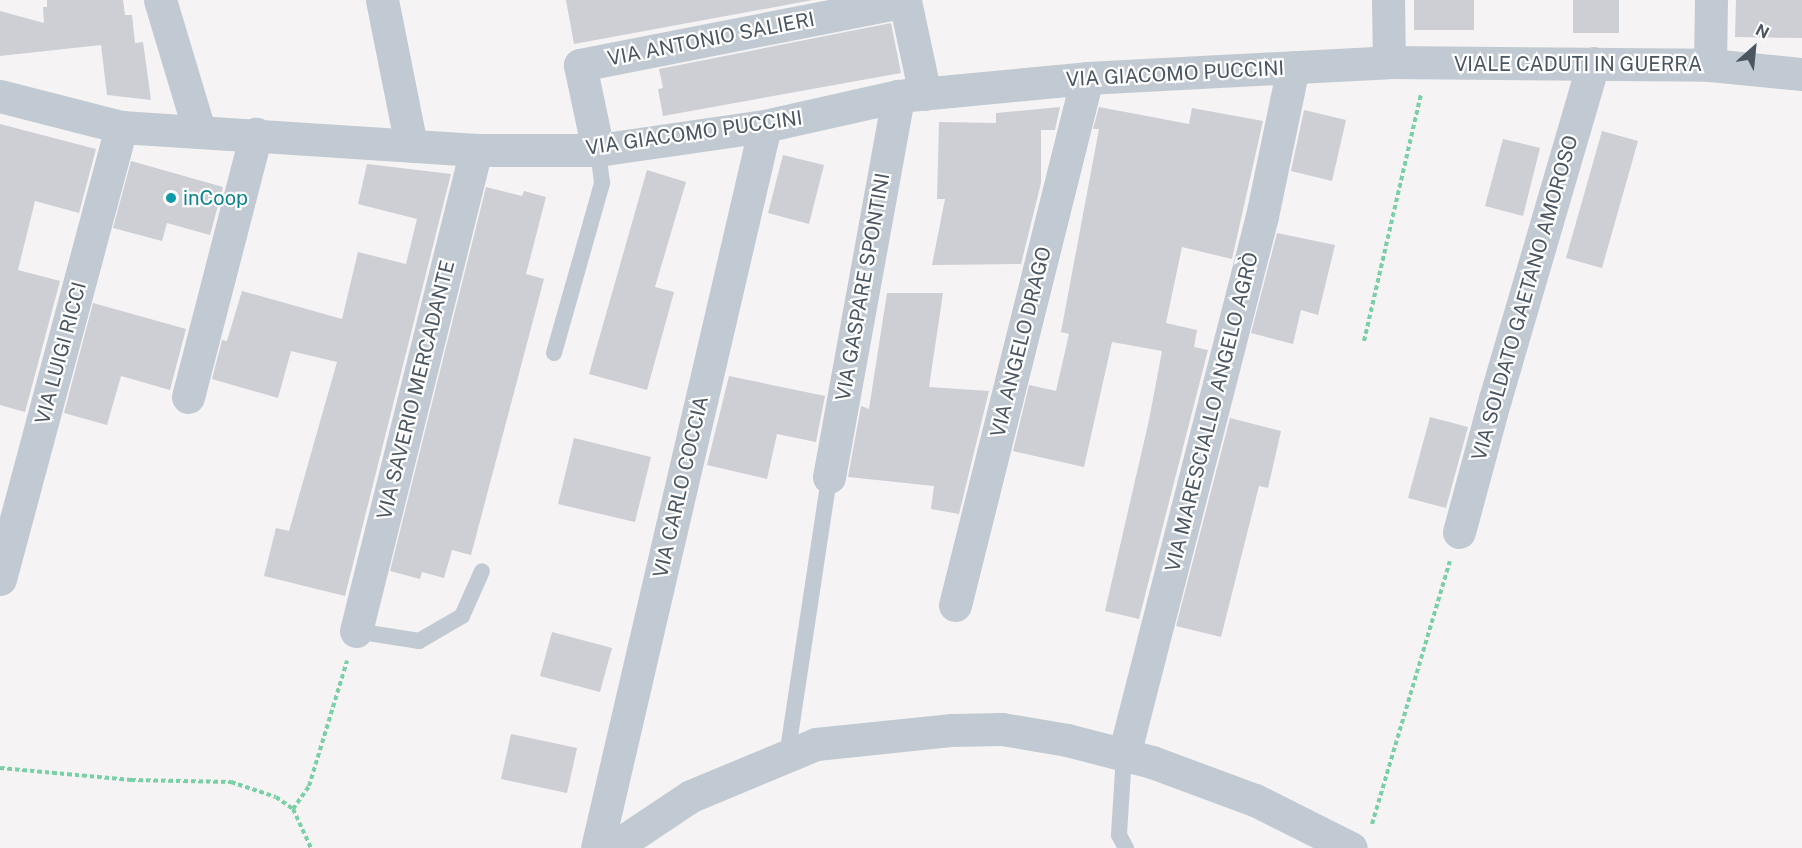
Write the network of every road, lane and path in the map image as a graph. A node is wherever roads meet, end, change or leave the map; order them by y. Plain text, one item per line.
1 (160, 0) edge
2 (381, 0) edge
3 (1388, 0) edge
4 (1711, 0) edge
5 (1389, 62) junction
6 (1429, 63) junction
7 (1593, 63) junction
8 (1710, 65) junction
9 (1293, 67) junction
10 (1802, 74) edge
11 (1087, 78) junction
12 (911, 95) junction
13 (0, 96) edge
14 (765, 126) junction
15 (121, 127) junction
16 (199, 130) junction
17 (256, 134) junction
18 (411, 145) junction
19 (476, 150) junction
20 (598, 150) junction
21 (1364, 342) dead end
22 (554, 353) dead end
23 (188, 397) dead end
24 (829, 477) joint
25 (1459, 532) joint
26 (482, 571) dead end
27 (0, 579) edge
28 (955, 605) dead end
29 (356, 631) junction
30 (1124, 754) junction
31 (787, 756) junction
32 (0, 768) edge
33 (293, 808) junction
34 (1361, 837) edge
35 (311, 848) edge
36 (597, 848) edge
37 (613, 848) edge
38 (1126, 848) edge

1 - 16 street
2 - 18 street
3 - 5 street
4 - 8 street
5 - 6 street, VIALE CADUTI IN GUERRA
5 - 9 street, VIA GIACOMO PUCCINI
6 - 7 street, VIALE CADUTI IN GUERRA
6 - 21 path
7 - 8 street, VIALE CADUTI IN GUERRA
7 - 25 street, VIA SOLDATO GAETANO AMOROSO
8 - 10 street, VIALE CADUTI IN GUERRA
9 - 11 street, VIA GIACOMO PUCCINI
9 - 30 street, VIA MARESCIALLO ANGELO AGRÒ
11 - 12 street, VIA GIACOMO PUCCINI
11 - 28 street, VIA ANGELO DRAGO
12 - 14 street, VIA GIACOMO PUCCINI
12 - 20 street, VIA ANTONIO SALIERI
12 - 24 street, VIA GASPARE SPONTINI
13 - 15 street, VIA GIACOMO PUCCINI
14 - 20 street, VIA GIACOMO PUCCINI
14 - 36 street, VIA CARLO COCCIA
15 - 16 street, VIA GIACOMO PUCCINI
15 - 27 street, VIA LUIGI RICCI
16 - 17 street, VIA GIACOMO PUCCINI
17 - 18 street, VIA GIACOMO PUCCINI
17 - 23 street
18 - 19 street, VIA GIACOMO PUCCINI
19 - 20 street, VIA GIACOMO PUCCINI
19 - 29 street, VIA SAVERIO MERCADANTE
20 - 22 lane
24 - 31 lane
25 - 34 path
26 - 29 lane
29 - 33 path
30 - 31 street
30 - 34 street
30 - 38 lane
31 - 37 street
32 - 33 path
33 - 35 path

